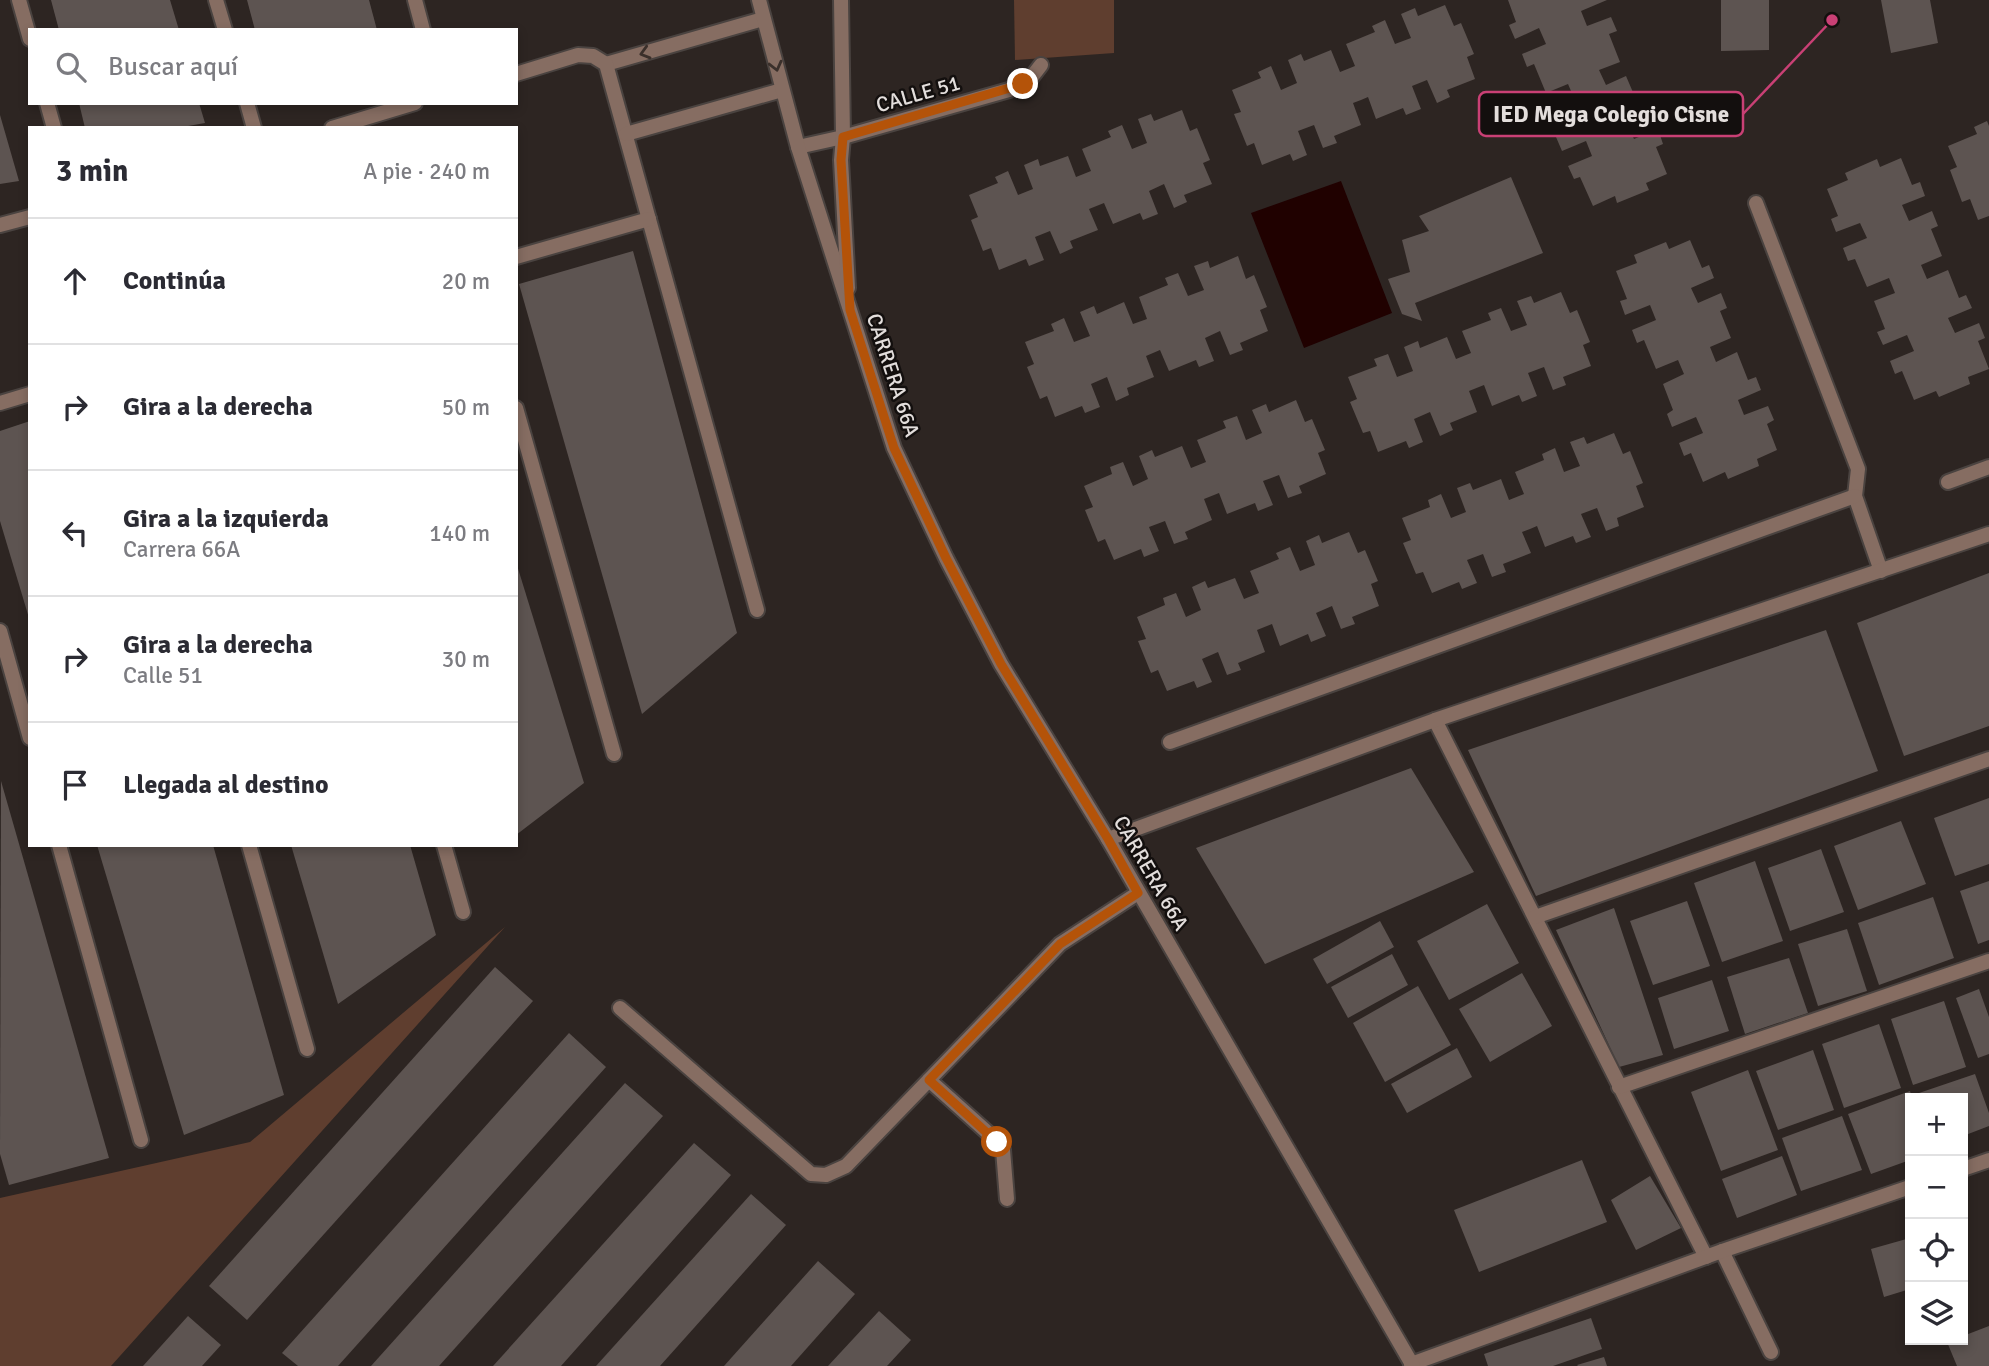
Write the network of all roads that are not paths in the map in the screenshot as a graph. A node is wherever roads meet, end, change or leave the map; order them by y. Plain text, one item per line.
1 (19, 0) edge
2 (216, 0) edge
3 (415, 0) edge
4 (759, 0) edge
5 (841, 0) edge
6 (763, 19) junction
7 (224, 28) edge
8 (422, 28) edge
9 (28, 32) edge
10 (606, 64) junction
11 (1041, 65) dead end
12 (518, 73) edge
13 (782, 90) junction
14 (48, 105) edge
15 (248, 105) edge
16 (409, 105) edge
17 (350, 125) edge
18 (53, 126) edge
19 (253, 126) edge
20 (626, 134) junction
21 (843, 137) junction
22 (799, 147) junction
23 (1756, 203) dead end
24 (28, 218) edge
25 (649, 219) junction
26 (0, 225) edge
27 (518, 256) edge
28 (850, 310) junction
29 (28, 395) edge
30 (0, 403) edge
31 (518, 415) edge
32 (1989, 467) edge
33 (1948, 482) dead end
34 (1855, 496) junction
35 (1989, 534) edge
36 (1881, 571) junction
37 (757, 610) dead end
38 (0, 631) edge
39 (1435, 720) junction
40 (28, 731) edge
41 (1170, 742) dead end
42 (614, 754) dead end
43 (1989, 759) edge
44 (1108, 839) junction
45 (60, 847) edge
46 (250, 847) edge
47 (445, 847) edge
48 (1138, 893) junction
49 (463, 912) dead end
50 (1535, 917) junction
51 (1989, 961) edge
52 (620, 1008) dead end
53 (307, 1049) dead end
54 (929, 1080) junction
55 (1619, 1087) junction
56 (141, 1140) dead end
57 (1989, 1160) edge
58 (1968, 1167) edge
59 (1905, 1189) edge
60 (1007, 1199) dead end
61 (1722, 1251) junction
62 (1706, 1256) junction
63 (1771, 1352) dead end
64 (1412, 1365) edge

1 - 9 street
2 - 7 street
3 - 8 street
4 - 6 street, CARRERA 66A
5 - 21 street, CARRERA 66A
6 -> 10 street
6 -> 13 street, CARRERA 66A
10 - 12 street
10 - 20 street
11 - 21 street, CALLE 51
13 - 20 street
13 - 22 street, CARRERA 66A
14 - 18 street
15 - 19 street
16 - 17 street
20 - 25 street
21 - 22 street, CALLE 51
21 - 28 street, CARRERA 66A
22 - 28 street, CARRERA 66A
23 - 34 street
24 - 26 street
25 - 27 street
25 - 37 street
28 - 44 street, CARRERA 66A
29 - 30 street
31 - 42 street
32 - 33 street
34 - 36 street
34 - 41 street
35 - 36 street
36 - 39 street
38 - 40 street
39 - 44 street
39 - 50 street
43 - 50 street
44 - 48 street, CARRERA 66A
45 - 56 street
46 - 53 street
47 - 49 street
48 - 54 street
48 - 64 street, CARRERA 66A
50 - 55 street
51 - 55 street
52 - 54 street
54 - 60 street
55 - 62 street
57 - 58 street
59 - 61 street
61 - 62 street
61 - 63 street
62 - 64 street

